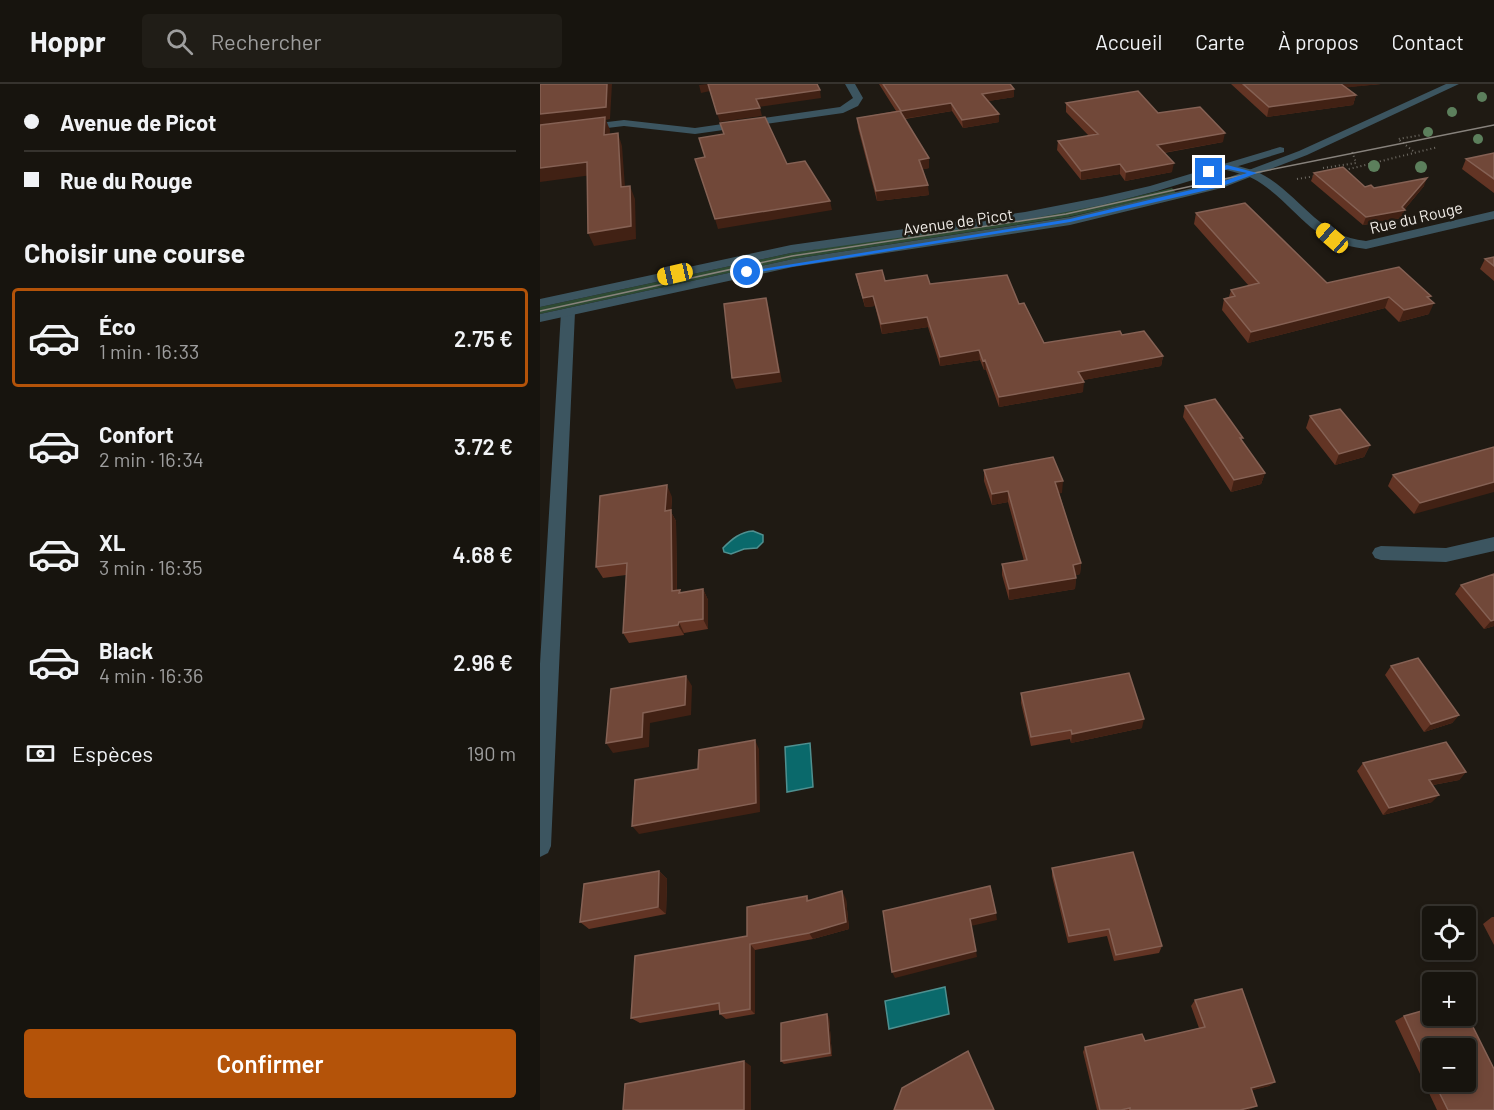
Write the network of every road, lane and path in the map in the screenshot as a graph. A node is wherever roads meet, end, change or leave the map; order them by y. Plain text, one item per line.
1 (850, 84) edge
2 (1454, 84) edge
3 (1371, 122) junction
4 (540, 133) edge
5 (1422, 135) dead end
6 (1438, 147) dead end
7 (1414, 152) junction
8 (1227, 167) junction
9 (1254, 173) junction
10 (1332, 173) edge
11 (1322, 175) edge
12 (1271, 185) junction
13 (1494, 215) edge
14 (540, 303) edge
15 (568, 312) junction
16 (540, 318) edge
17 (1494, 544) edge
18 (1381, 553) dead end
19 (544, 668) edge
20 (540, 846) edge

1 - 4 street
2 - 3 street, Avenue de Picot
3 - 8 street, Avenue de Picot
3 - 9 street, Avenue de Picot
5 - 7 path
6 - 7 path
7 - 10 path
8 - 9 street, Rue du Rouge
8 - 14 street, Avenue de Picot
9 - 12 street, Rue du Rouge
9 - 15 street, Avenue de Picot
11 - 12 path
12 - 13 street, Rue du Rouge
15 - 16 street, Avenue de Picot
15 - 19 street
17 - 18 street
19 - 20 street

